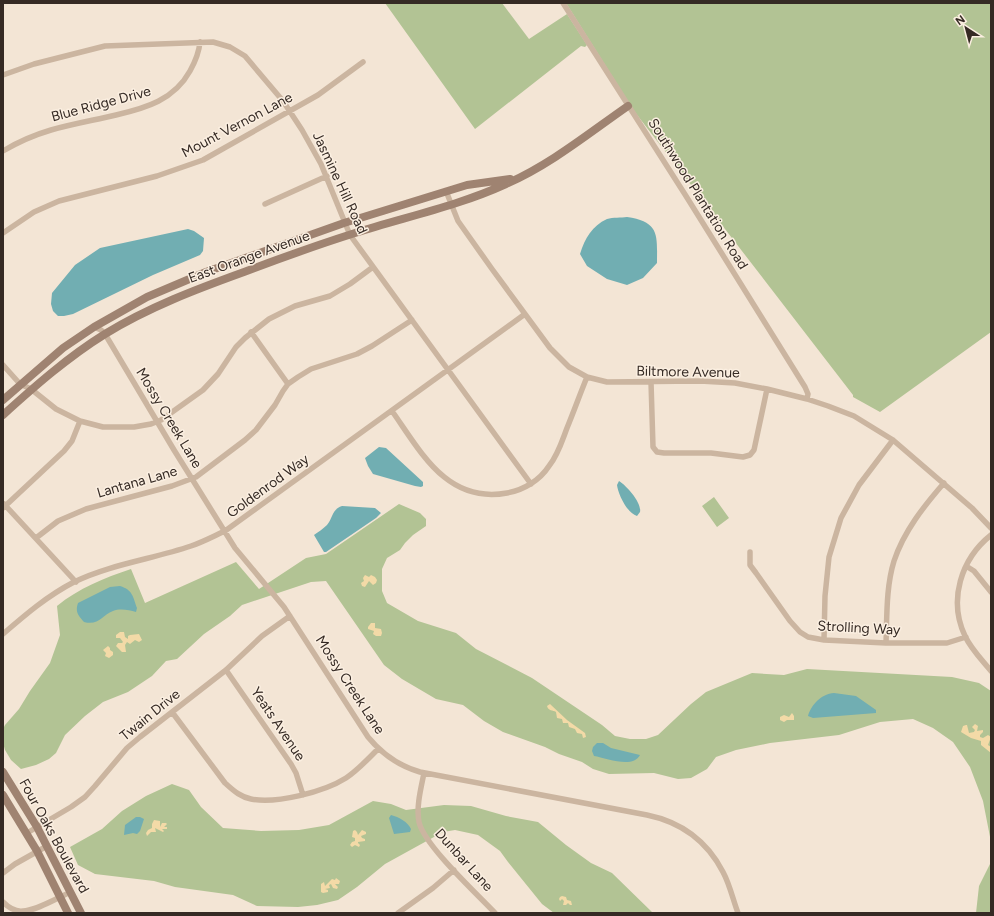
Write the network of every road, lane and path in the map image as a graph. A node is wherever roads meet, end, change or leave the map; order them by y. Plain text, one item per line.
1 (563, 3) edge
2 (200, 42) junction
3 (363, 62) dead end
4 (3, 75) edge
5 (628, 106) junction
6 (290, 111) junction
7 (3, 151) edge
8 (529, 172) junction
9 (327, 176) junction
10 (446, 191) junction
11 (265, 204) dead end
12 (451, 204) junction
13 (344, 223) junction
14 (3, 233) edge
15 (350, 235) junction
16 (373, 267) junction
17 (525, 314) junction
18 (412, 320) junction
19 (94, 327) junction
20 (251, 332) junction
21 (105, 334) junction
22 (3, 365) edge
23 (448, 370) junction
24 (587, 377) junction
25 (651, 382) junction
26 (20, 384) junction
27 (288, 384) junction
28 (31, 389) junction
29 (768, 389) junction
30 (22, 398) junction
31 (808, 399) junction
32 (3, 400) edge
33 (392, 411) junction
34 (3, 416) edge
35 (80, 421) junction
36 (157, 422) junction
37 (893, 440) junction
38 (192, 479) junction
39 (531, 484) junction
40 (944, 484) junction
41 (4, 506) edge
42 (991, 528) edge
43 (225, 531) junction
44 (991, 535) edge
45 (36, 538) junction
46 (750, 552) dead end
47 (966, 566) junction
48 (76, 582) junction
49 (991, 592) edge
50 (290, 616) junction
51 (3, 634) edge
52 (966, 637) junction
53 (824, 640) junction
54 (886, 643) junction
55 (226, 670) junction
56 (991, 670) edge
57 (172, 712) junction
58 (378, 749) junction
59 (3, 772) edge
60 (424, 773) junction
61 (11, 783) junction
62 (3, 787) edge
63 (3, 795) edge
64 (303, 795) junction
65 (38, 827) junction
66 (28, 833) junction
67 (47, 846) junction
68 (37, 851) junction
69 (454, 870) junction
70 (3, 873) edge
71 (71, 892) junction
72 (60, 897) junction
73 (3, 902) edge
74 (68, 913) edge
75 (81, 913) edge
76 (398, 913) edge
77 (495, 913) edge
78 (738, 913) edge

1 - 5 street, Southwood Plantation Road
2 - 4 street, Jasmine Hill Road
2 - 6 street, Jasmine Hill Road
2 - 7 street, Blue Ridge Drive
3 - 6 street, Mount Vernon Lane
5 - 8 street, East Orange Avenue
5 - 31 street, Southwood Plantation Road
6 - 9 street, Jasmine Hill Road
6 - 14 street, Mount Vernon Lane
8 - 10 street, East Orange Avenue
8 - 12 street, East Orange Avenue
9 - 11 street
9 - 13 street, Jasmine Hill Road
10 - 12 street, Biltmore Avenue
10 - 13 street, East Orange Avenue
12 - 15 street, East Orange Avenue
12 - 17 street, Biltmore Avenue
13 - 15 street, Jasmine Hill Road
13 - 19 street, East Orange Avenue
15 - 16 street, Jasmine Hill Road
15 - 21 street, East Orange Avenue
16 - 18 street, Jasmine Hill Road
16 - 20 street
17 - 23 street, Goldenrod Way
17 - 24 street, Biltmore Avenue
18 - 23 street, Jasmine Hill Road
18 - 27 street, Lantana Lane
19 - 21 street, Mossy Creek Lane
19 - 26 street, East Orange Avenue
20 - 27 street
20 - 36 street
21 - 28 street, East Orange Avenue
21 - 36 street, Mossy Creek Lane
22 - 26 street
23 - 33 street, Goldenrod Way
23 - 39 street, Jasmine Hill Road
24 - 25 street, Biltmore Avenue
24 - 39 street
25 - 29 street, Biltmore Avenue
25 - 29 street
26 - 28 street
26 - 30 street
26 - 32 street, East Orange Avenue
27 - 38 street, Lantana Lane
28 - 30 street, East Orange Avenue
28 - 35 street
29 - 31 street, Biltmore Avenue
30 - 34 street, East Orange Avenue
31 - 37 street, Biltmore Avenue
33 - 39 street
33 - 43 street, Goldenrod Way
35 - 36 street
35 - 41 street
36 - 38 street, Mossy Creek Lane
37 - 40 street, Biltmore Avenue
37 - 53 street
38 - 43 street, Mossy Creek Lane
38 - 45 street, Lantana Lane
40 - 42 street, Biltmore Avenue
40 - 54 street
41 - 45 street
43 - 48 street, Goldenrod Way
43 - 50 street, Mossy Creek Lane
44 - 47 street
45 - 48 street
46 - 53 street, Strolling Way
47 - 49 street
47 - 52 street
48 - 51 street, Goldenrod Way
50 - 55 street, Twain Drive
50 - 58 street, Mossy Creek Lane
52 - 54 street, Strolling Way
52 - 56 street
53 - 54 street, Strolling Way
55 - 57 street, Twain Drive
55 - 64 street, Yeats Avenue
57 - 64 street
57 - 65 street, Twain Drive
58 - 60 street, Mossy Creek Lane
58 - 64 street
59 - 61 street, Four Oaks Boulevard
60 - 69 street, Dunbar Lane
60 - 78 street, Mossy Creek Lane
61 - 62 street
61 - 65 street, Four Oaks Boulevard
63 - 66 street, Four Oaks Boulevard
65 - 66 street, Twain Drive
65 - 67 street, Four Oaks Boulevard
66 - 68 street, Four Oaks Boulevard
67 - 68 street
67 - 71 street, Four Oaks Boulevard
68 - 70 street
68 - 72 street, Four Oaks Boulevard
69 - 76 street
69 - 77 street, Dunbar Lane
71 - 72 street
71 - 75 street, Four Oaks Boulevard
72 - 73 street
72 - 74 street, Four Oaks Boulevard

